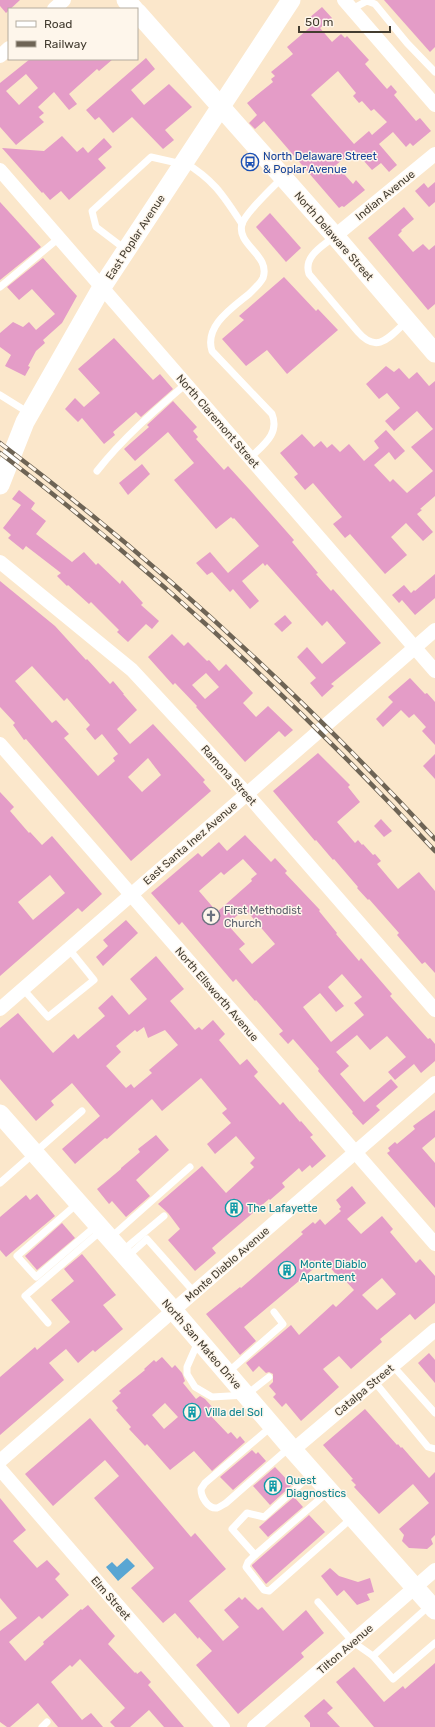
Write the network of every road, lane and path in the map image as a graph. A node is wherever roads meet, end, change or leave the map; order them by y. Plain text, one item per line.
1 (64, 0) edge
2 (126, 0) edge
3 (291, 0) edge
4 (348, 4) edge
5 (55, 8) edge
6 (133, 8) edge
7 (138, 13) edge
8 (8, 49) edge
9 (0, 56) edge
10 (435, 72) edge
11 (434, 99) edge
12 (221, 105) junction
13 (435, 154) edge
14 (183, 163) junction
15 (0, 170) edge
16 (283, 176) junction
17 (242, 224) junction
18 (335, 236) junction
19 (59, 238) junction
20 (127, 250) junction
21 (0, 287) edge
22 (102, 287) junction
23 (408, 321) junction
24 (435, 353) edge
25 (186, 384) junction
26 (0, 395) edge
27 (30, 413) junction
28 (250, 458) junction
29 (97, 471) dead end
30 (0, 485) edge
31 (0, 562) edge
32 (435, 630) edge
33 (414, 648) junction
34 (435, 671) edge
35 (0, 744) edge
36 (247, 794) junction
37 (131, 895) junction
38 (69, 949) junction
39 (23, 989) junction
40 (0, 1009) edge
41 (435, 1010) edge
42 (435, 1083) edge
43 (82, 1111) dead end
44 (0, 1114) edge
45 (33, 1152) junction
46 (355, 1153) junction
47 (190, 1167) dead end
48 (0, 1183) edge
49 (78, 1203) junction
50 (164, 1216) dead end
51 (111, 1240) junction
52 (435, 1244) edge
53 (194, 1292) junction
54 (173, 1310) junction
55 (274, 1312) dead end
56 (48, 1322) dead end
57 (435, 1330) edge
58 (199, 1340) junction
59 (393, 1366) junction
60 (227, 1373) junction
61 (269, 1377) dead end
62 (374, 1381) junction
63 (246, 1395) junction
64 (435, 1413) edge
65 (272, 1426) junction
66 (291, 1449) junction
67 (435, 1449) edge
68 (0, 1460) edge
69 (0, 1468) edge
70 (313, 1473) junction
71 (329, 1491) junction
72 (353, 1517) junction
73 (255, 1555) junction
74 (435, 1570) edge
75 (416, 1587) junction
76 (318, 1602) dead end
77 (433, 1607) edge
78 (353, 1642) junction
79 (435, 1643) edge
80 (373, 1656) junction
81 (223, 1727) edge
82 (254, 1727) edge

1 - 5 street
2 - 6 main road
3 - 12 main road, East Poplar Avenue
4 - 10 lane
4 - 11 street
7 - 12 main road, North Delaware Street
8 - 9 street
12 - 14 main road, East Poplar Avenue
12 - 16 main road, North Delaware Street
13 - 18 street, Indian Avenue
14 - 17 lane
14 - 20 main road, East Poplar Avenue
14 - 20 lane
15 - 19 street, North Claremont Street
16 - 17 lane
16 - 18 main road, North Delaware Street
17 - 28 lane
18 - 23 main road, North Delaware Street
18 - 23 lane
19 - 21 lane
19 - 22 street, North Claremont Street
20 - 22 main road, East Poplar Avenue
22 - 25 street, North Claremont Street
22 - 27 main road, East Poplar Avenue
23 - 24 main road, North Delaware Street
25 - 28 street, North Claremont Street
25 - 29 lane
26 - 27 lane
27 - 30 main road, East Poplar Avenue
28 - 33 street, North Claremont Street
31 - 36 street, Ramona Street
32 - 33 street, East Santa Inez Avenue
33 - 34 street, North Claremont Street
33 - 36 street, East Santa Inez Avenue
35 - 37 street, North Ellsworth Avenue
36 - 37 street, East Santa Inez Avenue
36 - 41 street, Ramona Street
37 - 38 street, East Santa Inez Avenue
37 - 46 street, North Ellsworth Avenue
38 - 39 street, East Santa Inez Avenue
38 - 39 lane
39 - 40 street, East Santa Inez Avenue
42 - 46 street, Monte Diablo Avenue
43 - 45 lane
44 - 45 main road, North San Mateo Drive
45 - 48 lane
45 - 49 main road, North San Mateo Drive
46 - 52 street, North Ellsworth Avenue
46 - 53 street, Monte Diablo Avenue
47 - 51 lane
49 - 51 main road, North San Mateo Drive
49 - 51 lane
50 - 51 lane
51 - 53 lane
51 - 54 main road, North San Mateo Drive
51 - 56 lane
53 - 54 street, Monte Diablo Avenue
54 - 58 main road, North San Mateo Drive
54 - 68 street, Monte Diablo Avenue
55 - 60 lane
57 - 59 street, Catalpa Street
58 - 60 main road, North San Mateo Drive
58 - 63 lane
59 - 62 street, Catalpa Street
59 - 64 lane
60 - 63 main road, North San Mateo Drive
61 - 63 lane
62 - 66 street, Catalpa Street
62 - 67 lane
63 - 65 main road, North San Mateo Drive
65 - 66 main road, North San Mateo Drive
65 - 66 lane
66 - 70 main road, North San Mateo Drive
69 - 81 street, Elm Street
70 - 71 main road, North San Mateo Drive
70 - 73 lane
71 - 72 main road, North San Mateo Drive
71 - 73 lane
72 - 73 lane
72 - 75 main road, North San Mateo Drive
74 - 75 street, Tilton Avenue
75 - 77 main road, North San Mateo Drive
75 - 78 street, Tilton Avenue
76 - 78 lane
77 - 80 lane
78 - 80 lane
78 - 82 street, Tilton Avenue
79 - 80 lane

